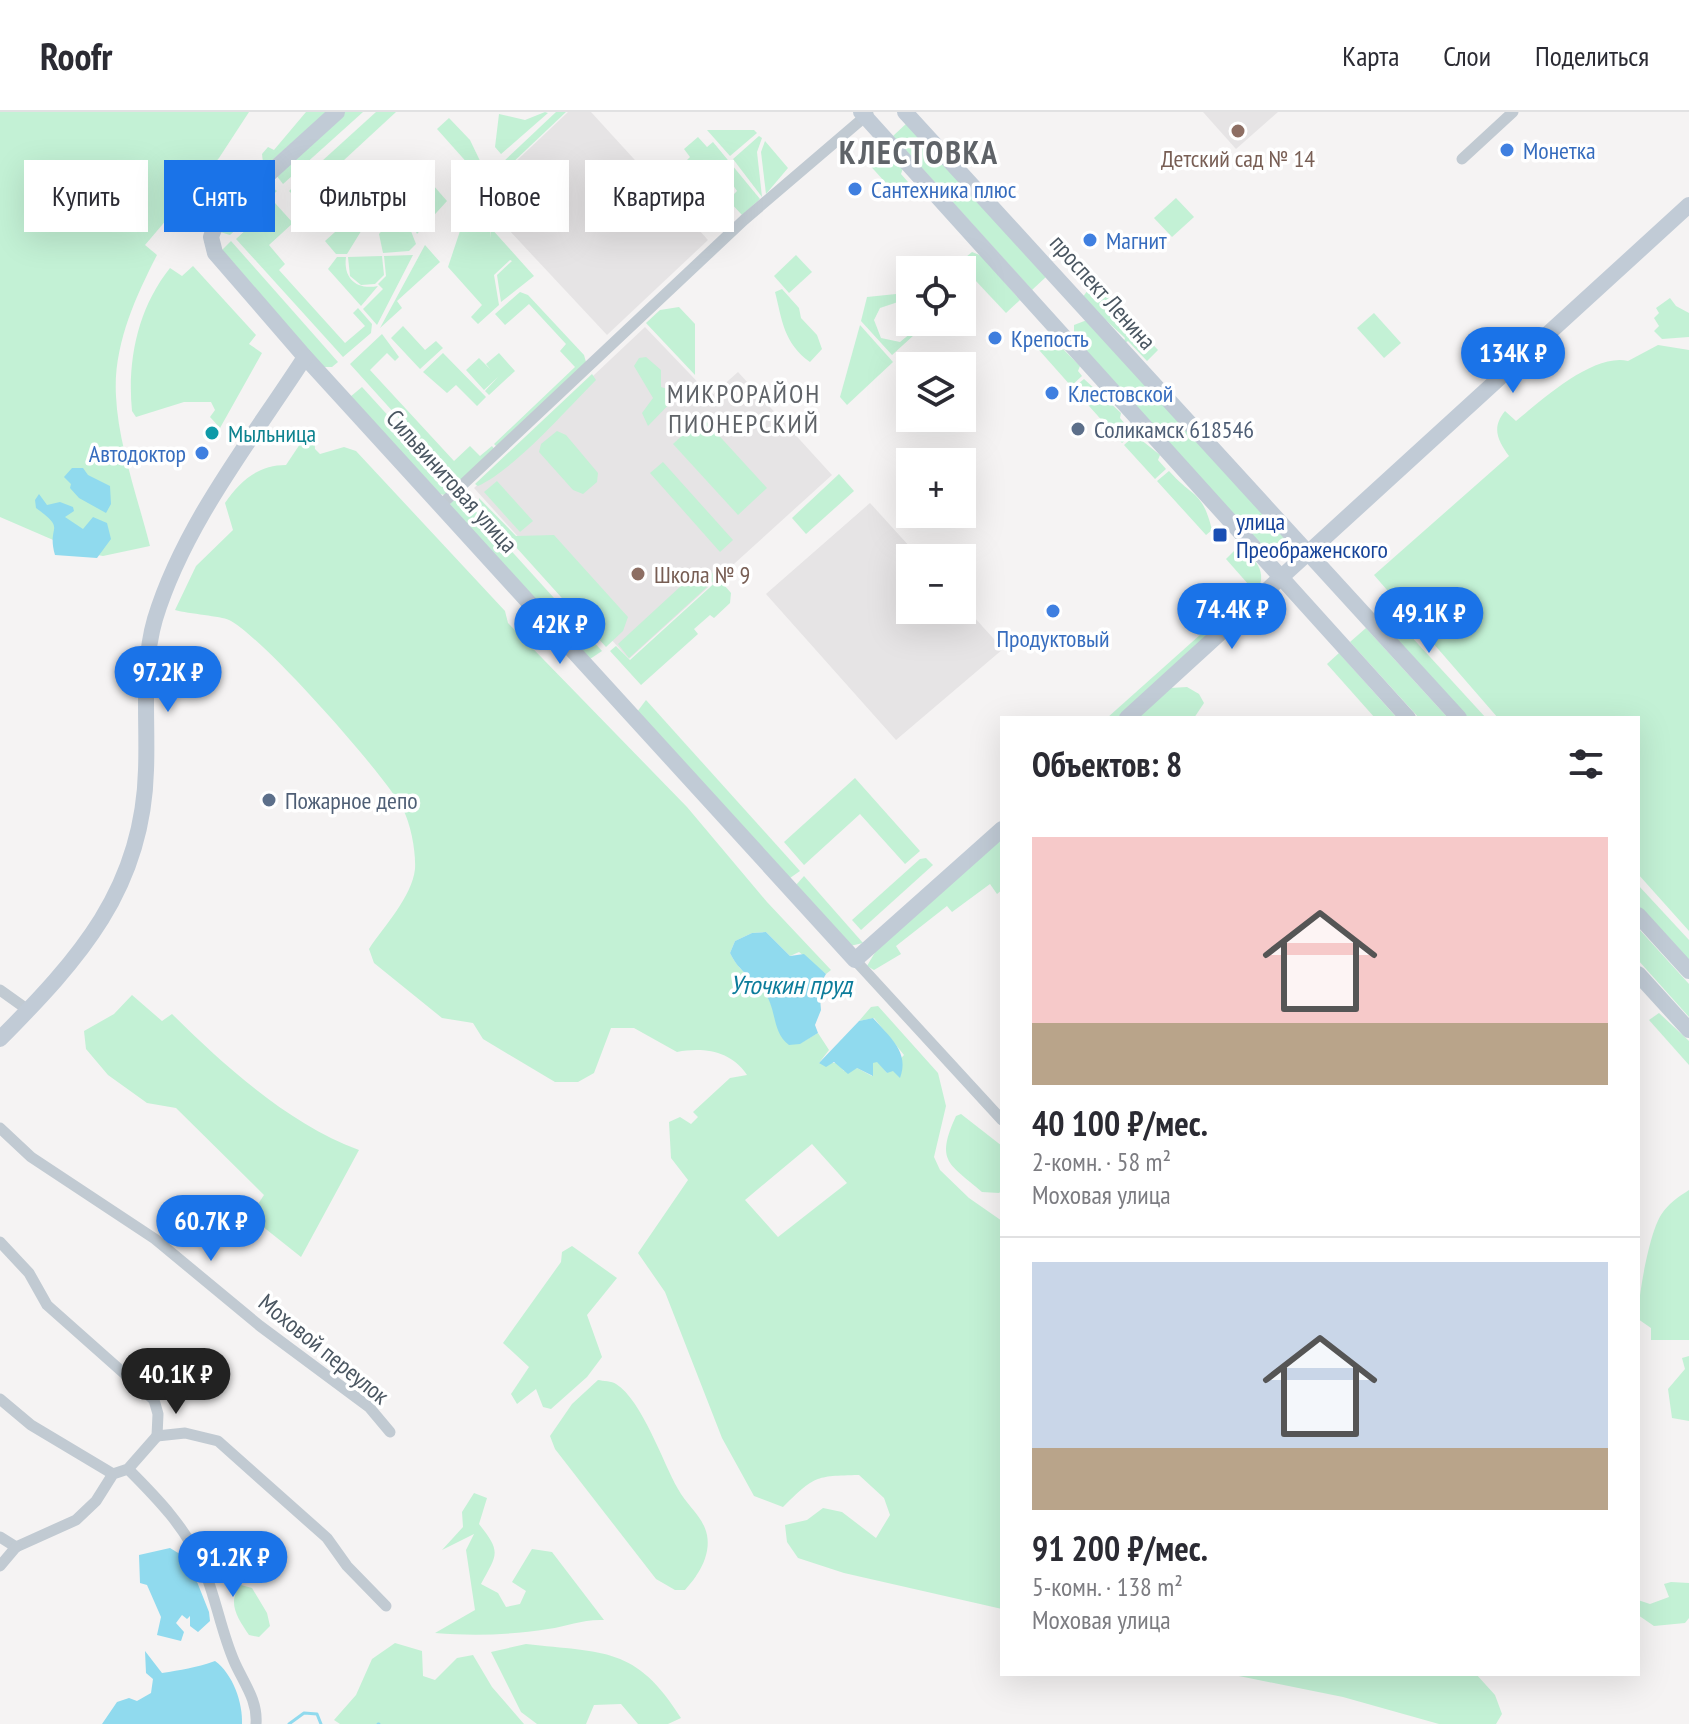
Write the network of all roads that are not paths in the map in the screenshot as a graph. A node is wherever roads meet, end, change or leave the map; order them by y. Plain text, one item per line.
1 (337, 112) edge
2 (905, 112) edge
3 (1513, 112) edge
4 (865, 113) edge
5 (1462, 159) dead end
6 (1689, 205) edge
7 (305, 357) junction
8 (441, 505) junction
9 (1310, 555) junction
10 (1284, 578) junction
11 (1129, 716) edge
12 (1406, 716) edge
13 (1457, 716) edge
14 (1000, 831) edge
15 (1640, 917) edge
16 (855, 960) junction
17 (1689, 971) edge
18 (1640, 976) edge
19 (0, 990) edge
20 (28, 1010) junction
21 (1689, 1030) edge
22 (0, 1039) edge
23 (1000, 1118) edge
24 (0, 1128) edge
25 (0, 1242) edge
26 (0, 1399) edge
27 (390, 1432) dead end
28 (157, 1436) junction
29 (128, 1469) junction
30 (113, 1474) junction
31 (0, 1537) edge
32 (16, 1547) junction
33 (0, 1566) edge
34 (386, 1606) dead end
35 (256, 1724) edge

1 - 7 street, Сильвинитовая улица
2 - 9 street, проспект Ленина
3 - 5 street
4 - 8 street
4 - 10 street
6 - 9 street
7 - 8 street, Сильвинитовая улица
7 - 20 street
8 - 16 street, Сильвинитовая улица
9 - 10 street
9 - 13 street, проспект Ленина
10 - 11 street
10 - 12 street
14 - 16 street
15 - 17 street
16 - 23 street
18 - 21 street
19 - 20 street
20 - 22 street
24 - 27 street, Моховой переулок
25 - 28 street
26 - 30 street
28 - 29 street
28 - 34 street
29 - 30 street
29 - 35 street
30 - 32 street
31 - 32 street
32 - 33 street

